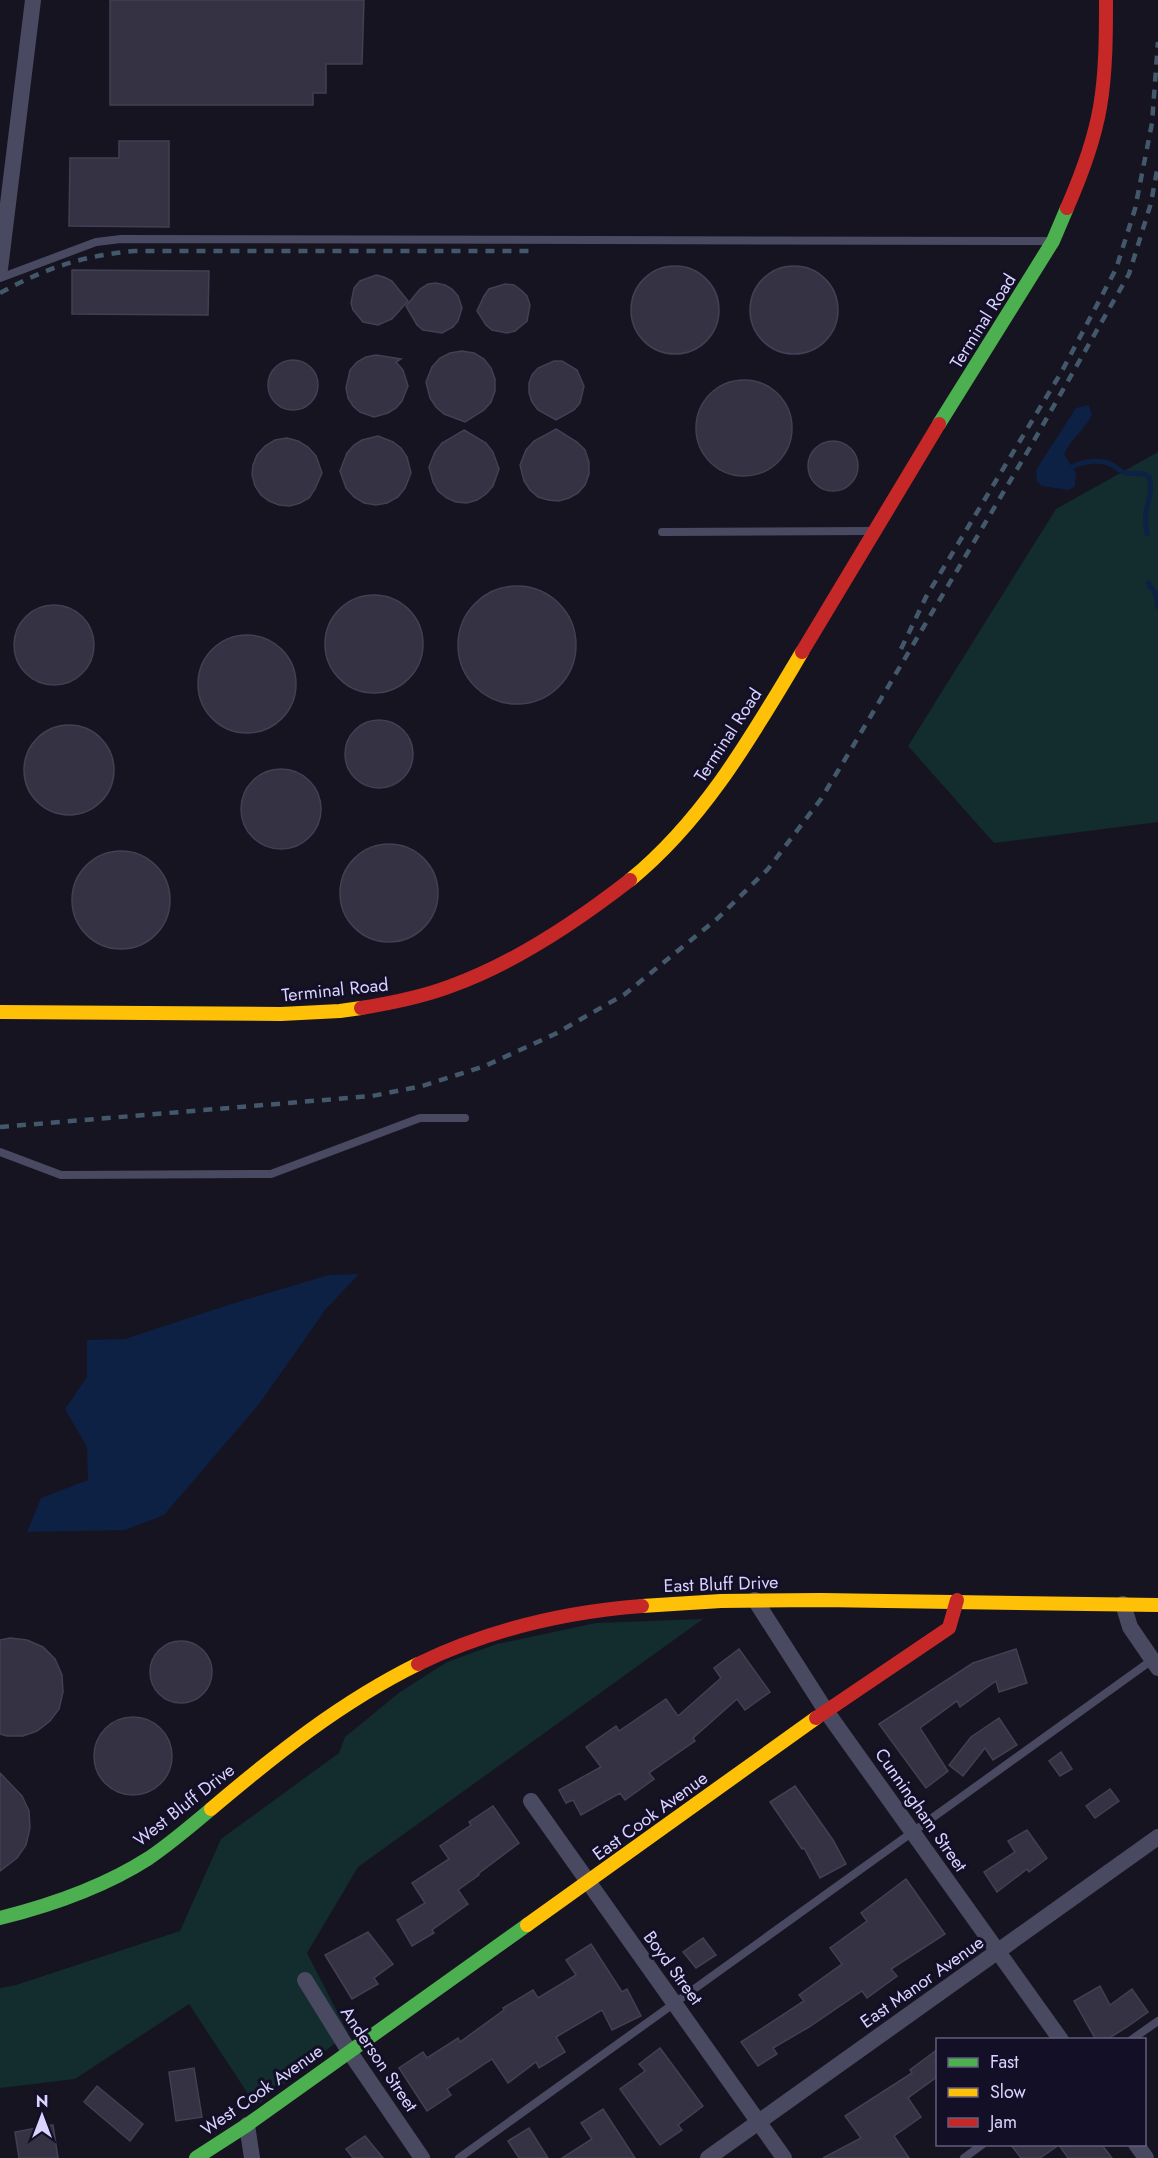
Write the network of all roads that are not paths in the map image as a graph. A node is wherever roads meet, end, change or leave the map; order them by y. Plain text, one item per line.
1 (33, 0) edge
2 (1106, 0) edge
3 (1053, 241) junction
4 (0, 269) edge
5 (0, 278) edge
6 (873, 531) junction
7 (662, 532) dead end
8 (0, 1012) edge
9 (465, 1118) dead end
10 (0, 1152) edge
11 (754, 1600) junction
12 (957, 1600) junction
13 (1123, 1604) junction
14 (1158, 1605) edge
15 (1155, 1664) edge
16 (826, 1711) junction
17 (312, 1727) joint
18 (531, 1801) dead end
19 (913, 1832) junction
20 (1158, 1837) edge
21 (588, 1882) junction
22 (0, 1918) edge
23 (998, 1952) junction
24 (305, 1980) dead end
25 (675, 2004) junction
26 (1158, 2021) edge
27 (1060, 2038) edge
28 (1134, 2038) edge
29 (349, 2051) junction
30 (758, 2122) junction
31 (247, 2125) junction
32 (982, 2146) edge
33 (1137, 2146) edge
34 (196, 2158) edge
35 (252, 2158) edge
36 (422, 2158) edge
37 (459, 2158) edge
38 (708, 2158) edge
39 (784, 2158) edge
40 (964, 2158) edge
41 (1146, 2158) edge

1 - 4 street
2 - 3 street, Terminal Road
3 - 5 lane
3 - 6 street, Terminal Road
6 - 7 lane
6 - 8 street, Terminal Road
9 - 10 lane
11 - 12 street, East Bluff Drive
11 - 16 street, Cunningham Street
11 - 17 street, East Bluff Drive
12 - 13 street, East Bluff Drive
12 - 16 street, East Cook Avenue
13 - 14 street, East Bluff Drive
13 - 15 street
15 - 19 lane
16 - 19 street, Cunningham Street
16 - 21 street, East Cook Avenue
17 - 22 street, West Bluff Drive
18 - 21 street, Boyd Street
19 - 23 street, Cunningham Street
19 - 25 lane
20 - 23 street, East Manor Avenue
21 - 25 street, Boyd Street
21 - 29 street, East Cook Avenue
23 - 27 street, Cunningham Street
23 - 30 street, East Manor Avenue
24 - 29 street, Anderson Street
25 - 30 street, Boyd Street
25 - 37 lane
26 - 28 lane
29 - 31 street, West Cook Avenue
29 - 36 street, Anderson Street
30 - 38 street, East Manor Avenue
30 - 39 street, Boyd Street
31 - 34 street, West Cook Avenue
31 - 35 street
32 - 40 lane
33 - 41 street

